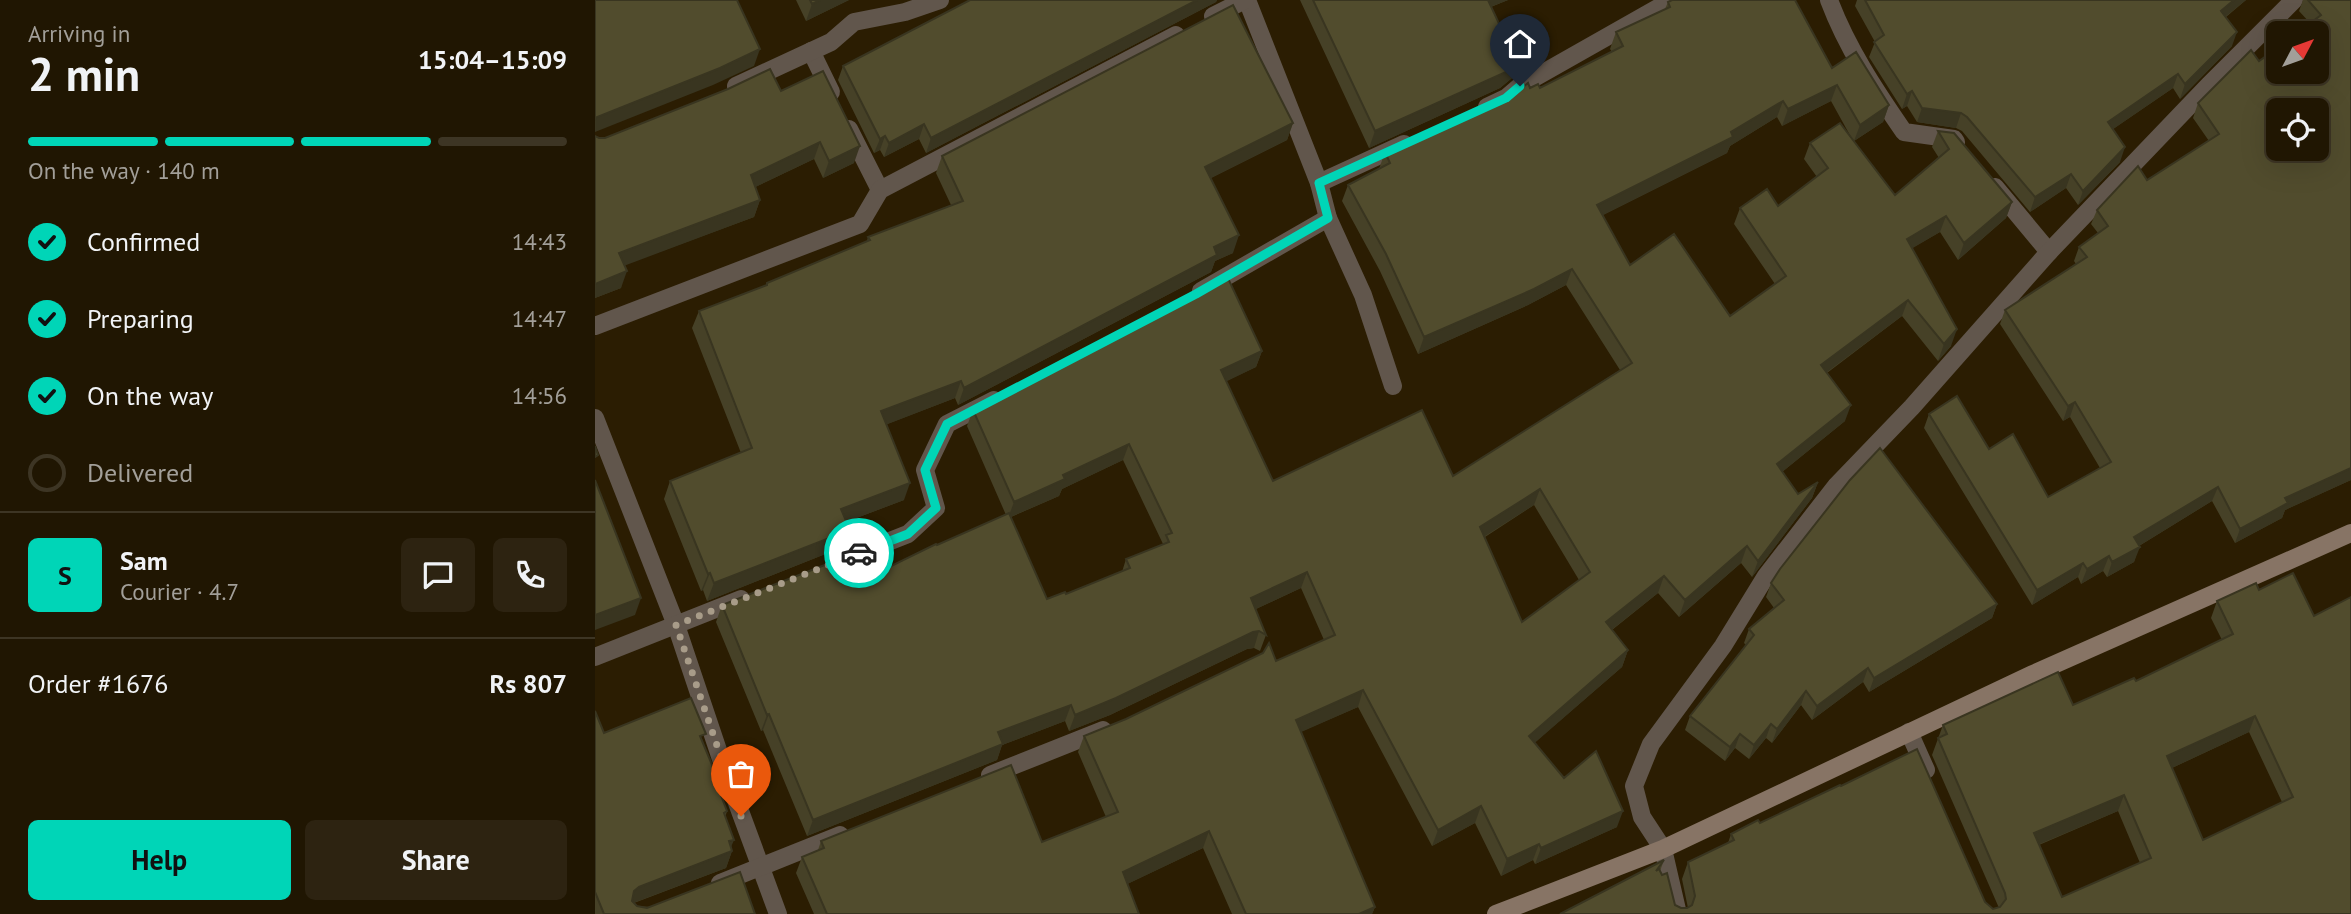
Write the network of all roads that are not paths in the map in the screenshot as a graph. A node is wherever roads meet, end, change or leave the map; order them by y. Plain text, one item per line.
1 (940, 0) edge
2 (1246, 0) edge
3 (1671, 0) edge
4 (1829, 0) edge
5 (2294, 0) edge
6 (811, 51) junction
7 (718, 95) edge
8 (1469, 115) edge
9 (1419, 138) edge
10 (1319, 183) junction
11 (880, 190) junction
12 (1328, 218) junction
13 (2049, 252) junction
14 (1185, 300) edge
15 (595, 326) edge
16 (1393, 386) dead end
17 (1007, 393) edge
18 (595, 418) edge
19 (2351, 533) edge
20 (818, 569) edge
21 (753, 594) edge
22 (676, 625) junction
23 (595, 657) edge
24 (1115, 725) edge
25 (1909, 732) junction
26 (1930, 780) edge
27 (975, 781) edge
28 (861, 827) edge
29 (1663, 849) junction
30 (760, 867) junction
31 (698, 891) edge
32 (778, 914) edge
33 (1496, 914) edge
34 (1678, 914) edge

1 - 6 street
2 - 10 street
2 - 11 street
3 - 8 street
4 - 13 street
5 - 13 street
6 - 7 street
6 - 11 street
9 - 10 street
10 - 12 street
11 - 15 street
12 - 14 street
12 - 16 street
13 - 29 street
17 - 20 street
18 - 22 street
19 - 25 street
21 - 22 street
22 - 23 street
22 - 30 street
24 - 27 street
25 - 26 street
25 - 29 street
28 - 30 street
29 - 33 street
29 - 34 street
30 - 31 street
30 - 32 street

